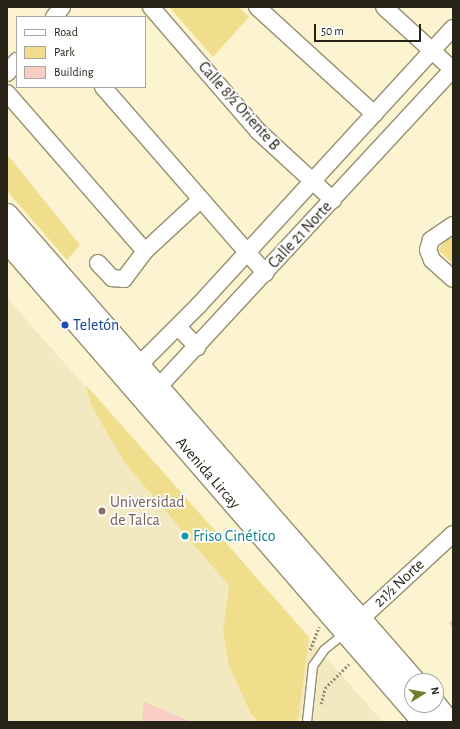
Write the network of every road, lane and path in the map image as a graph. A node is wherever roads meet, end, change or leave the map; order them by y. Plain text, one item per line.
1 (62, 7) edge
2 (151, 7) edge
3 (258, 7) edge
4 (384, 7) edge
5 (55, 16) edge
6 (453, 28) edge
7 (432, 51) junction
8 (16, 62) edge
9 (453, 69) edge
10 (7, 73) edge
11 (103, 88) edge
12 (7, 93) edge
13 (374, 114) junction
14 (313, 181) junction
15 (200, 200) junction
16 (333, 200) junction
17 (7, 215) edge
18 (453, 225) edge
19 (7, 241) edge
20 (145, 251) junction
21 (247, 252) junction
22 (98, 263) dead end
23 (265, 274) junction
24 (453, 279) edge
25 (178, 327) junction
26 (197, 347) junction
27 (137, 367) junction
28 (151, 395) junction
29 (453, 534) edge
30 (361, 619) junction
31 (346, 633) junction
32 (353, 659) dead end
33 (407, 673) edge
34 (321, 710) dead end
35 (442, 713) edge
36 (307, 722) edge
37 (424, 722) edge
38 (449, 722) edge

1 - 5 street
2 - 14 street, Calle 8½ Oriente B
3 - 13 street
4 - 7 street
6 - 7 street, Calle 21 Norte
7 - 9 street
7 - 13 street, Calle 21 Norte
8 - 10 street
9 - 16 street, Calle 21 Norte
11 - 15 street
12 - 20 street
13 - 14 street, Calle 21 Norte
14 - 16 street, Calle 8½ Oriente B
14 - 21 street, Calle 21 Norte
15 - 20 street
15 - 21 street
16 - 23 street, Calle 21 Norte
17 - 27 main road, Avenida Lircay
18 - 24 street
19 - 28 main road, Avenida Lircay
20 - 22 street
21 - 23 street
21 - 25 street, Calle 21 Norte
23 - 26 street, Calle 21 Norte
25 - 26 street
25 - 27 street, Calle 21 Norte
26 - 28 street, Calle 21 Norte
27 - 28 main road, Avenida Lircay
28 - 30 main road, Avenida Lircay
28 - 31 main road, Avenida Lircay
29 - 30 street, 21½ Norte
30 - 31 street, 21½ Norte
30 - 33 main road, Avenida Lircay
31 - 36 lane
31 - 37 main road, Avenida Lircay
32 - 34 path
35 - 38 main road

